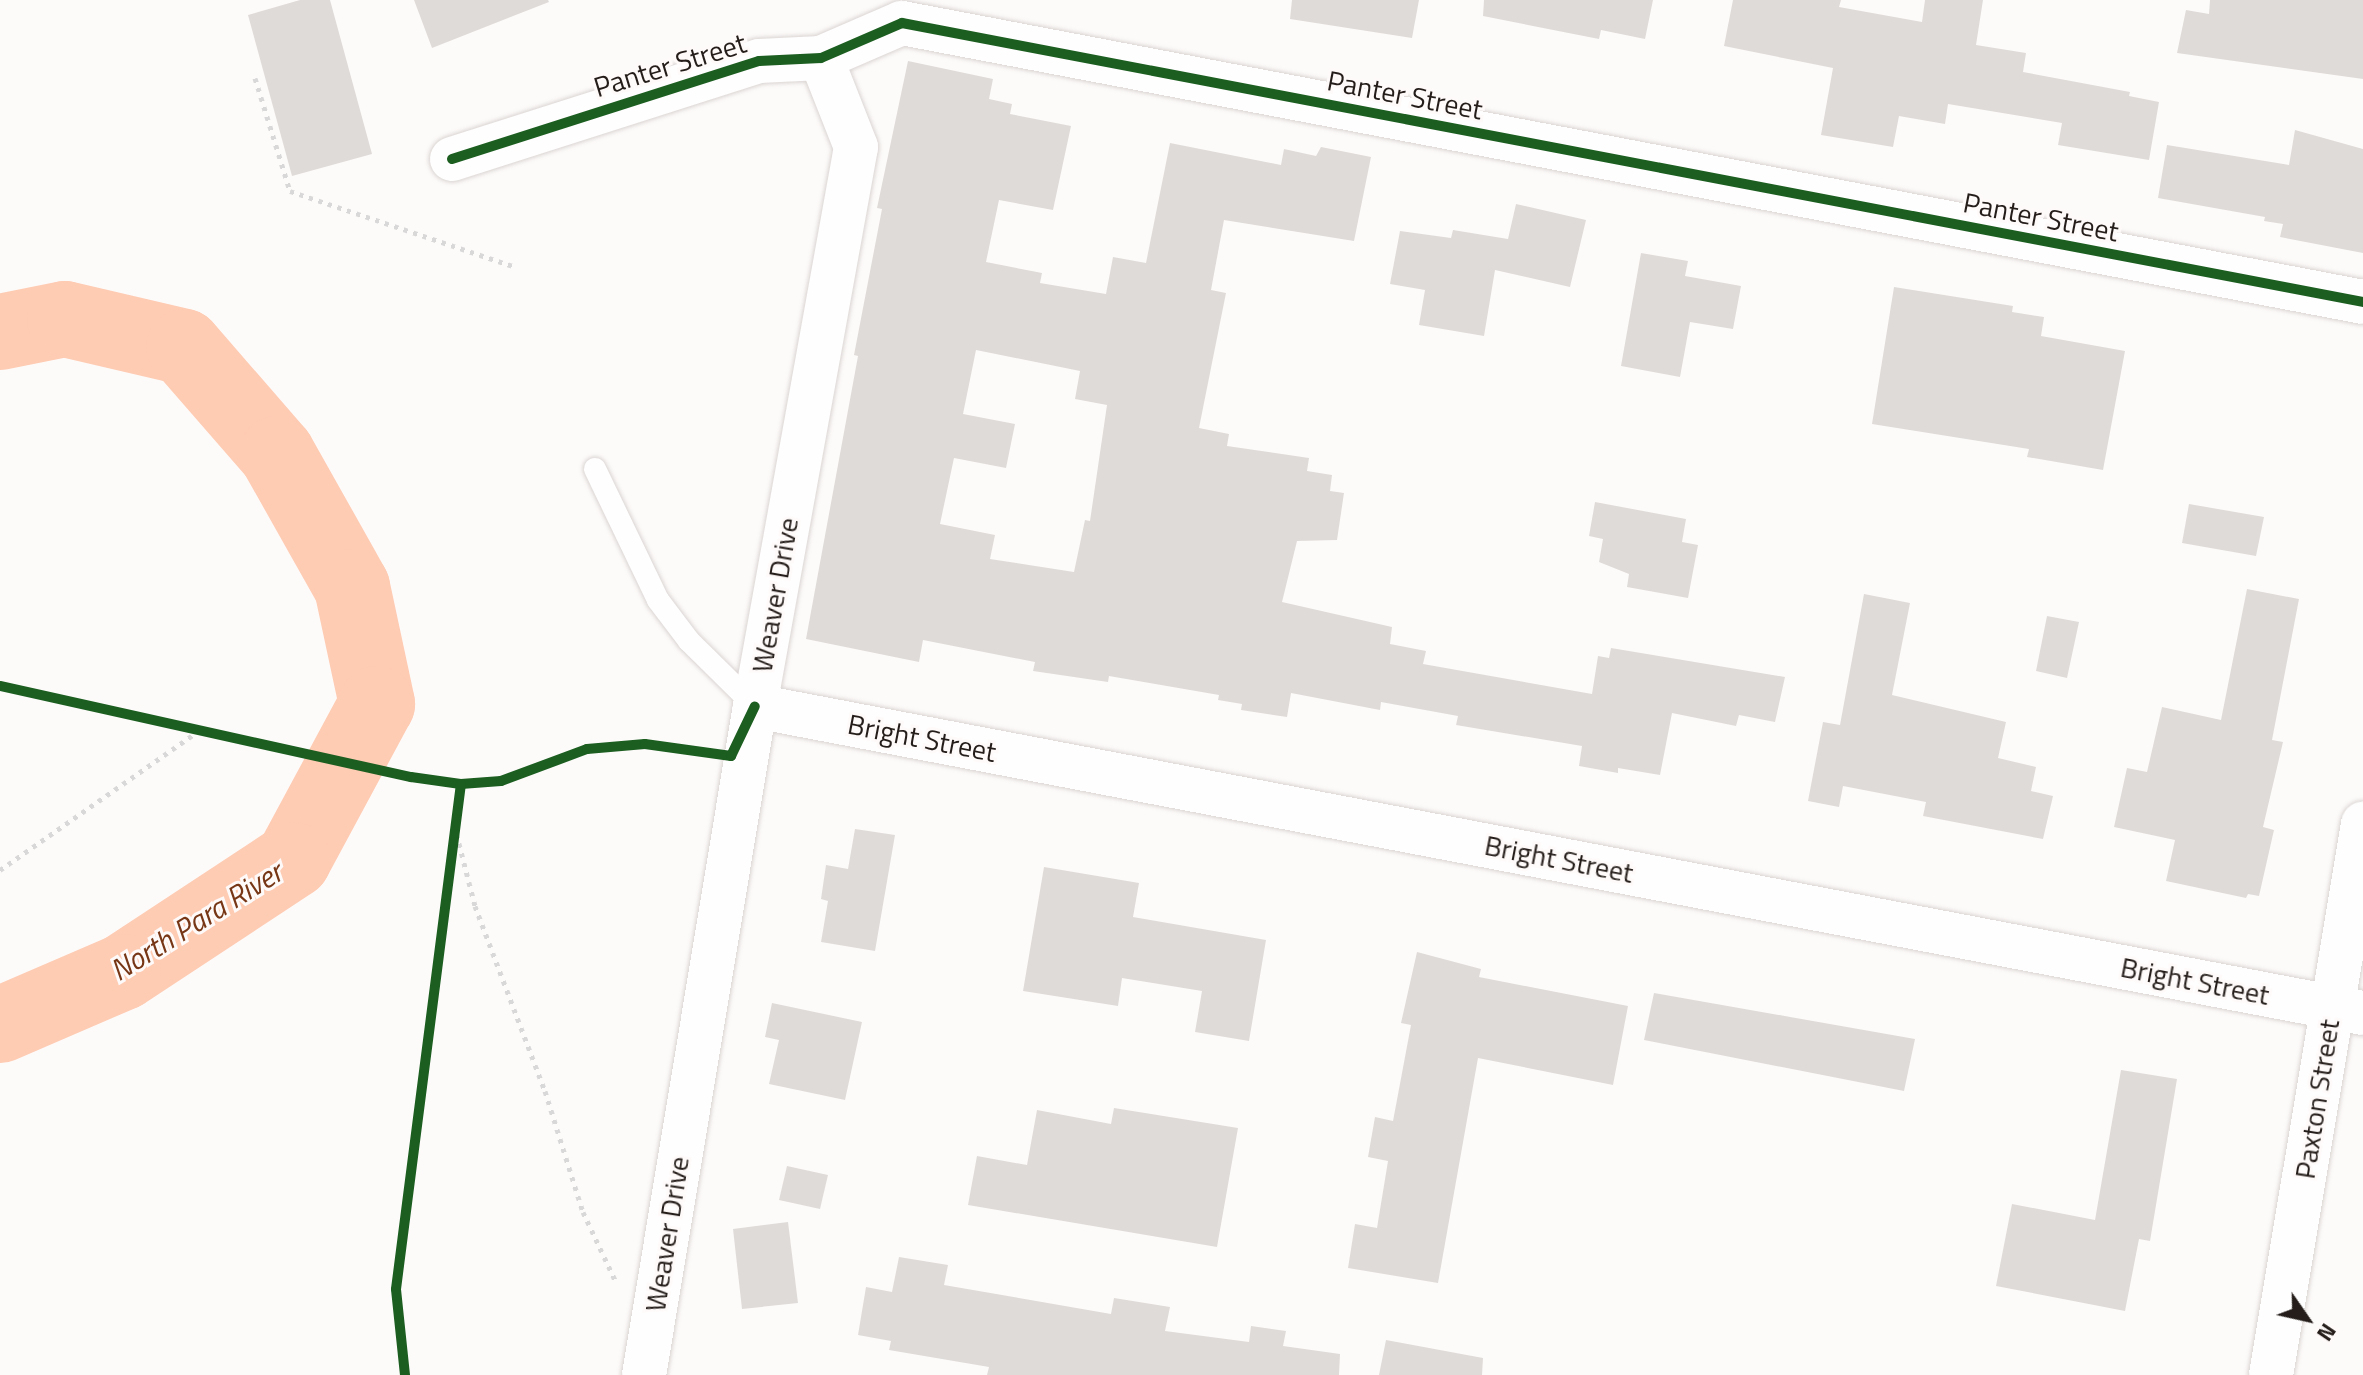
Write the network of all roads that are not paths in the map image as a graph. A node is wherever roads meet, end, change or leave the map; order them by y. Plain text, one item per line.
1 (821, 58) junction
2 (452, 159) dead end
3 (2363, 302) edge
4 (595, 469) dead end
5 (755, 706) junction
6 (2363, 824) edge
7 (2347, 1010) edge
8 (644, 1375) edge
9 (2271, 1375) edge

1 - 2 street, Panter Street
1 - 3 street, Panter Street
1 - 5 street, Weaver Drive
4 - 5 lane
5 - 7 street, Bright Street
5 - 8 street, Weaver Drive
6 - 7 street, Paxton Street
7 - 9 street, Paxton Street

